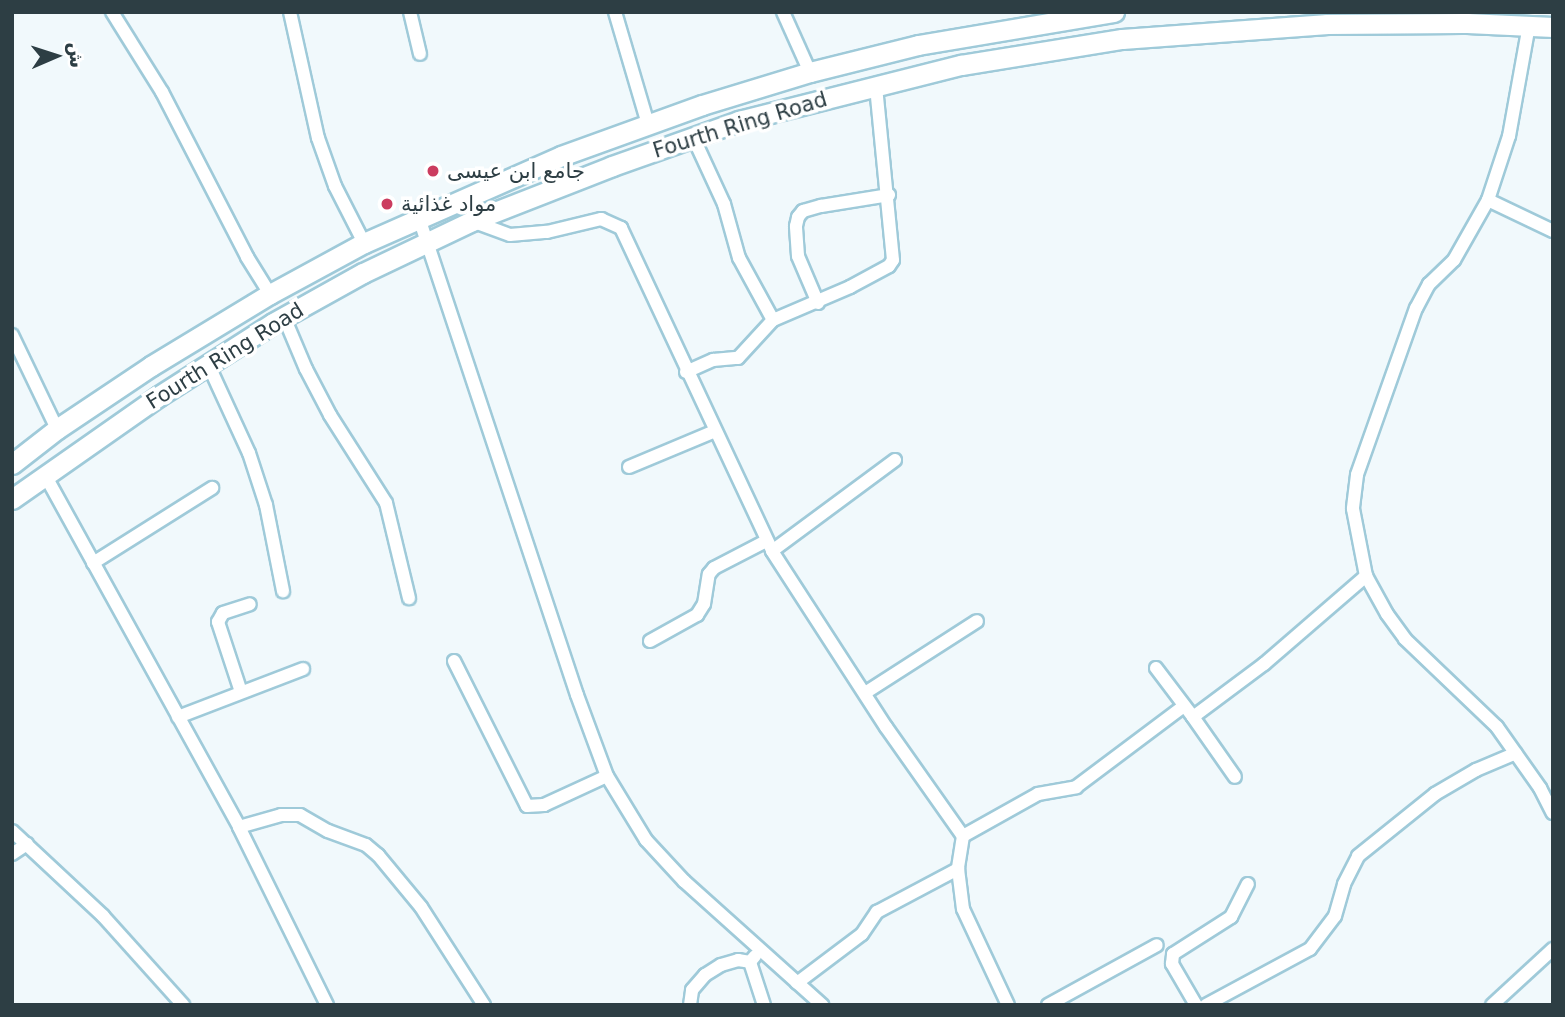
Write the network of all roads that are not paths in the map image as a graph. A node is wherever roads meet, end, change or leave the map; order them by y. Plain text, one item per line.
1 (112, 12) edge
2 (290, 12) edge
3 (410, 12) edge
4 (615, 12) edge
5 (783, 12) edge
6 (1114, 12) edge
7 (1327, 18) edge
8 (1529, 25) junction
9 (1553, 27) edge
10 (420, 54) dead end
11 (810, 72) junction
12 (876, 87) junction
13 (648, 124) junction
14 (693, 137) junction
15 (889, 195) junction
16 (1488, 200) junction
17 (419, 218) junction
18 (472, 221) junction
19 (1553, 231) edge
20 (364, 243) junction
21 (427, 243) junction
22 (270, 294) junction
23 (818, 303) junction
24 (284, 317) junction
25 (773, 320) junction
26 (12, 335) edge
27 (208, 364) junction
28 (686, 372) junction
29 (57, 429) junction
30 (715, 431) junction
31 (895, 460) dead end
32 (12, 464) edge
33 (629, 467) dead end
34 (45, 475) junction
35 (212, 488) dead end
36 (12, 499) edge
37 (769, 546) junction
38 (93, 563) junction
39 (1366, 576) junction
40 (282, 591) dead end
41 (409, 598) dead end
42 (250, 604) dead end
43 (977, 621) dead end
44 (650, 641) dead end
45 (454, 661) dead end
46 (1156, 668) dead end
47 (303, 669) dead end
48 (241, 692) junction
49 (864, 693) junction
50 (1184, 706) junction
51 (178, 717) junction
52 (1193, 718) junction
53 (1516, 753) junction
54 (607, 776) junction
55 (1234, 777) dead end
56 (1553, 813) edge
57 (240, 827) junction
58 (12, 831) edge
59 (963, 836) junction
60 (27, 845) junction
61 (12, 854) edge
62 (958, 869) junction
63 (1248, 884) dead end
64 (1157, 945) dead end
65 (1553, 949) edge
66 (759, 950) junction
67 (751, 962) junction
68 (797, 983) junction
69 (1215, 1003) edge
70 (183, 1005) edge
71 (327, 1005) edge
72 (484, 1005) edge
73 (690, 1005) edge
74 (764, 1005) edge
75 (822, 1005) edge
76 (1008, 1005) edge
77 (1048, 1005) edge
78 (1196, 1005) edge
79 (1492, 1005) edge

1 - 22 street
2 - 20 street
3 - 10 street
4 - 13 street
5 - 11 street
6 - 11 main road, Fourth Ring Road
7 - 8 main road, Fourth Ring Road
7 - 12 main road, Fourth Ring Road
8 - 9 main road, Fourth Ring Road
8 - 16 street
11 - 13 main road, Fourth Ring Road
12 - 14 main road, Fourth Ring Road
12 - 15 street
13 - 17 main road, Fourth Ring Road
14 - 18 main road, Fourth Ring Road
14 - 25 street
15 - 23 street
15 - 23 street
16 - 19 street
16 - 39 street
17 - 20 main road, Fourth Ring Road
17 - 21 street
18 - 21 main road, Fourth Ring Road
18 - 28 street
20 - 22 main road, Fourth Ring Road
21 - 24 main road, Fourth Ring Road
21 - 54 street
22 - 29 main road, Fourth Ring Road
23 - 25 street
24 - 27 main road, Fourth Ring Road
24 - 41 street
25 - 28 street
26 - 29 street
27 - 34 main road, Fourth Ring Road
27 - 40 street
28 - 30 street
29 - 32 main road, Fourth Ring Road
30 - 33 street
30 - 37 street
31 - 37 street
34 - 36 main road, Fourth Ring Road
34 - 38 street
35 - 38 street
37 - 44 street
37 - 49 street
38 - 51 street
39 - 52 street
39 - 53 street
42 - 48 street
43 - 49 street
45 - 54 street
46 - 50 street
47 - 48 street
48 - 51 street
49 - 59 street
50 - 52 street
50 - 59 street
51 - 57 street
52 - 55 street
53 - 56 street
53 - 69 street
54 - 66 street
57 - 71 street
57 - 72 street
58 - 60 street
59 - 62 street
60 - 61 street
60 - 70 street
62 - 68 street
62 - 76 street
63 - 78 street
64 - 77 street
65 - 79 street
66 - 67 street
66 - 68 street
67 - 73 street
67 - 74 street
68 - 75 street

